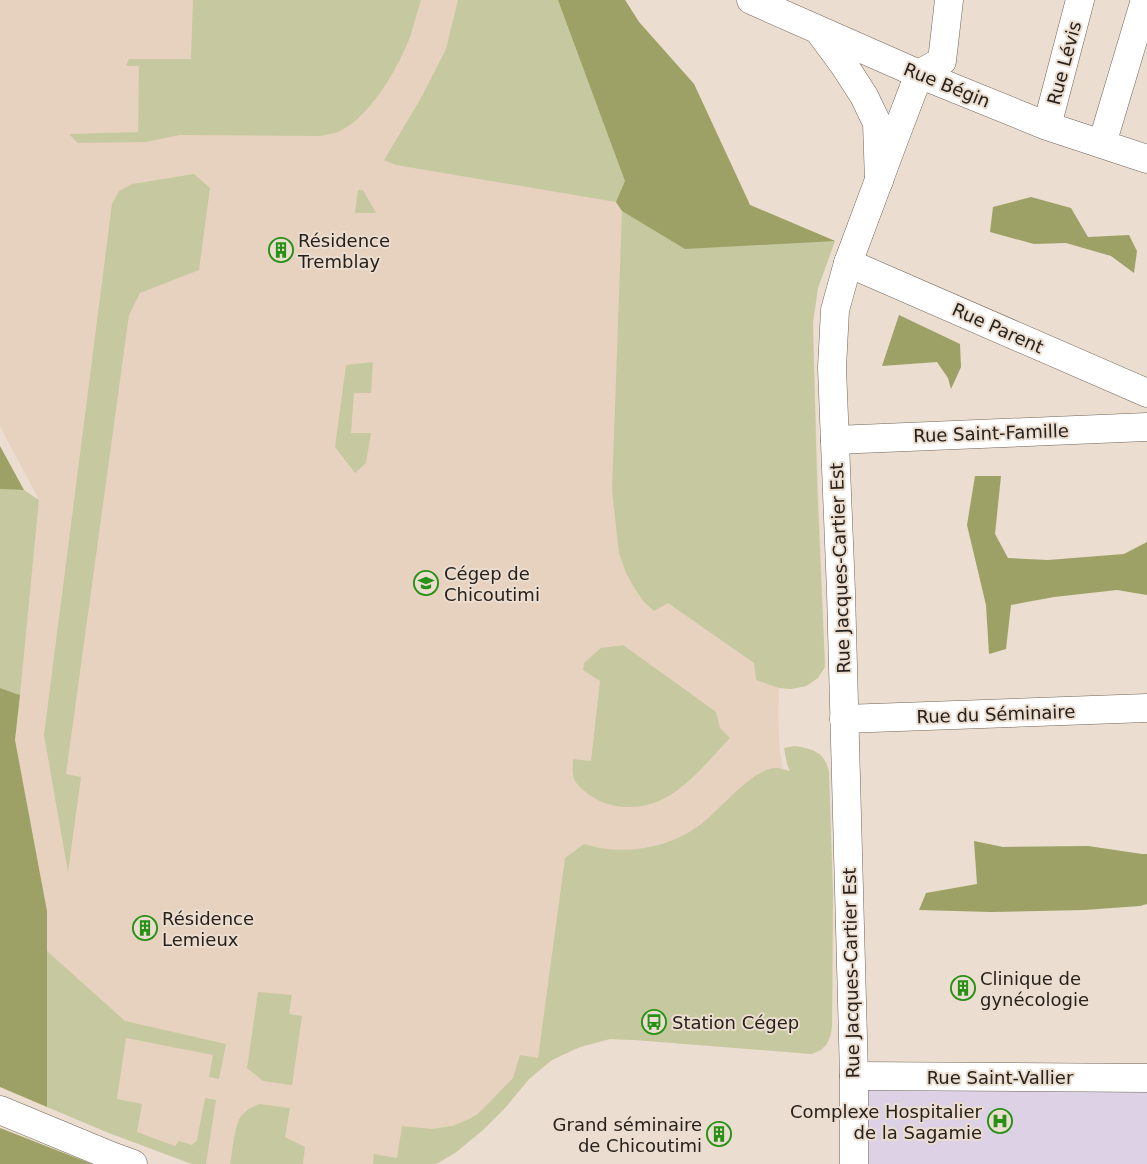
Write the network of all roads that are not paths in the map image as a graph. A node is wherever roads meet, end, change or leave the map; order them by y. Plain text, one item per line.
1 (751, 0) edge
2 (949, 0) edge
3 (1080, 0) edge
4 (1145, 0) edge
5 (818, 30) junction
6 (919, 74) junction
7 (1047, 126) junction
8 (1102, 144) junction
9 (1147, 159) edge
10 (879, 182) junction
11 (848, 263) junction
12 (1147, 393) edge
13 (1147, 427) edge
14 (835, 440) junction
15 (1147, 708) edge
16 (844, 719) junction
17 (854, 1076) junction
18 (1147, 1078) edge
19 (0, 1110) edge
20 (133, 1164) edge
21 (854, 1164) edge

1 - 5 street, Rue Bégin
2 - 6 street
3 - 7 street, Rue Lévis
4 - 8 street
5 - 6 street, Rue Bégin
5 - 10 street
6 - 7 street, Rue Bégin
6 - 10 street, Rue Jacques-Cartier Est
7 - 8 street, Rue Bégin
8 - 9 street, Rue Bégin
10 - 11 street, Rue Jacques-Cartier Est
11 - 12 street, Rue Parent
11 - 14 street, Rue Jacques-Cartier Est
13 - 14 street, Rue Saint-Famille
14 - 16 street, Rue Jacques-Cartier Est
15 - 16 street, Rue du Séminaire
16 - 17 street, Rue Jacques-Cartier Est
17 - 18 street, Rue Saint-Vallier
17 - 21 street, Rue Jacques-Cartier Est
19 - 20 street

